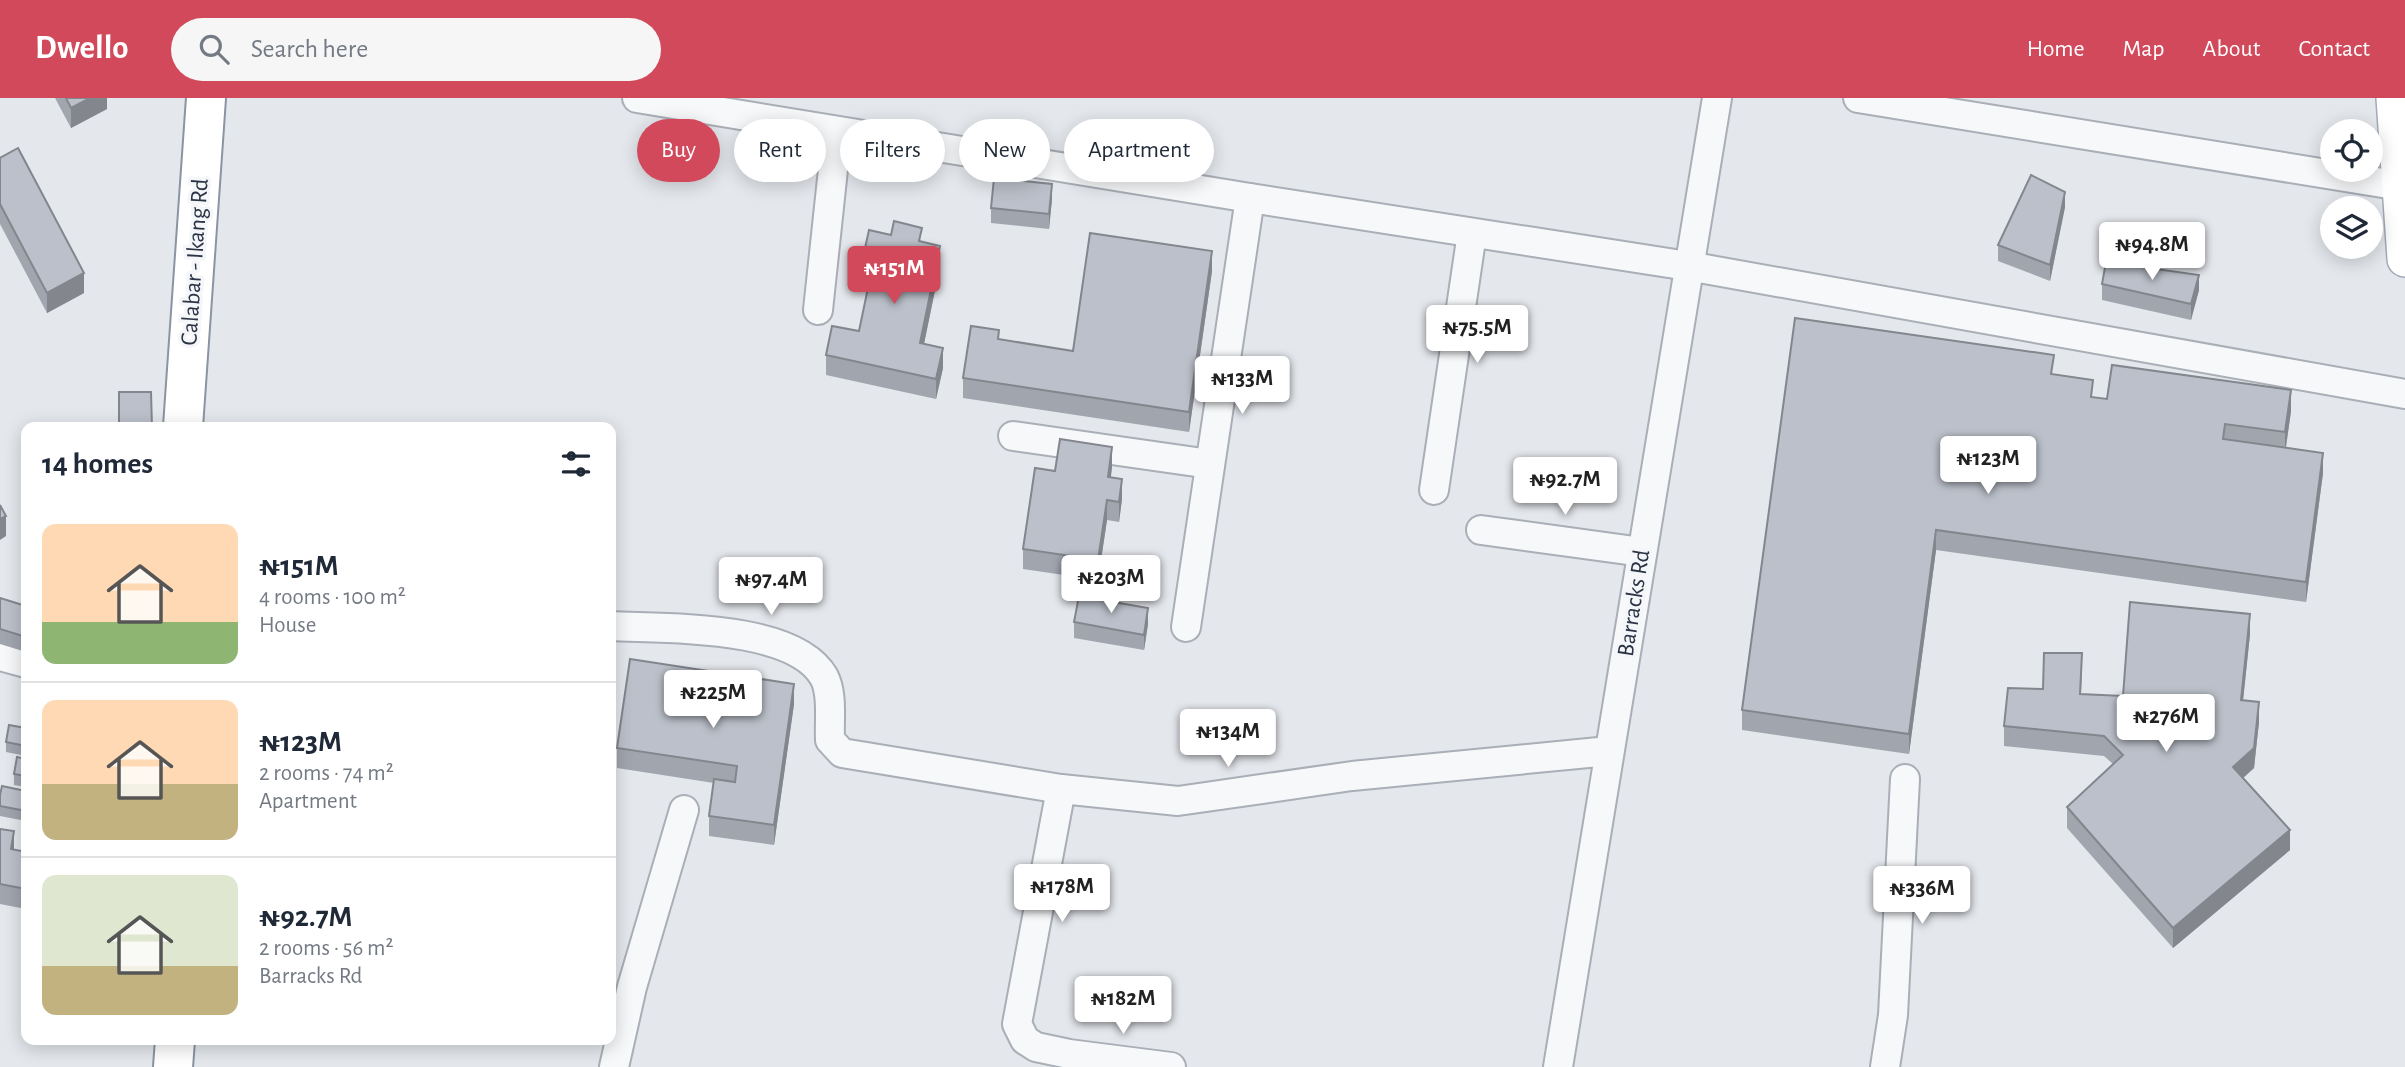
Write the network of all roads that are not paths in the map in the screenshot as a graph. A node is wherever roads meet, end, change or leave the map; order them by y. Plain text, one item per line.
1 (206, 98) edge
2 (230, 98) edge
3 (637, 98) edge
4 (1717, 98) edge
5 (1858, 98) edge
6 (2394, 98) edge
7 (837, 132) junction
8 (2401, 186) junction
9 (1250, 198) junction
10 (1472, 233) junction
11 (2405, 259) edge
12 (1688, 266) junction
13 (818, 310) dead end
14 (2405, 394) edge
15 (183, 422) edge
16 (210, 422) edge
17 (1013, 436) dead end
18 (1210, 464) junction
19 (1434, 490) dead end
20 (1481, 530) dead end
21 (1642, 552) junction
22 (616, 626) edge
23 (1186, 627) dead end
24 (0, 656) edge
25 (21, 662) edge
26 (1609, 751) junction
27 (1905, 779) dead end
28 (1060, 789) junction
29 (684, 810) dead end
30 (149, 1045) edge
31 (175, 1045) edge
32 (147, 1067) edge
33 (173, 1067) edge
34 (614, 1067) edge
35 (1171, 1067) edge
36 (1558, 1067) edge
37 (1885, 1067) edge

1 - 15 highway, Calabar - Ikang Rd
2 - 16 highway, Calabar - Ikang Rd
3 - 7 street
4 - 12 street, Barracks Rd
5 - 8 street
6 - 8 main road
7 - 9 street
7 - 13 street
8 - 11 main road
9 - 10 street
9 - 18 street
10 - 12 street
10 - 19 street
12 - 14 street
12 - 21 street, Barracks Rd
17 - 18 street
18 - 23 street
20 - 21 street
21 - 26 street, Barracks Rd
22 - 28 street
24 - 25 street
26 - 28 street
26 - 36 street, Barracks Rd
27 - 37 street
28 - 35 street
29 - 34 street
30 - 32 highway
31 - 33 highway

